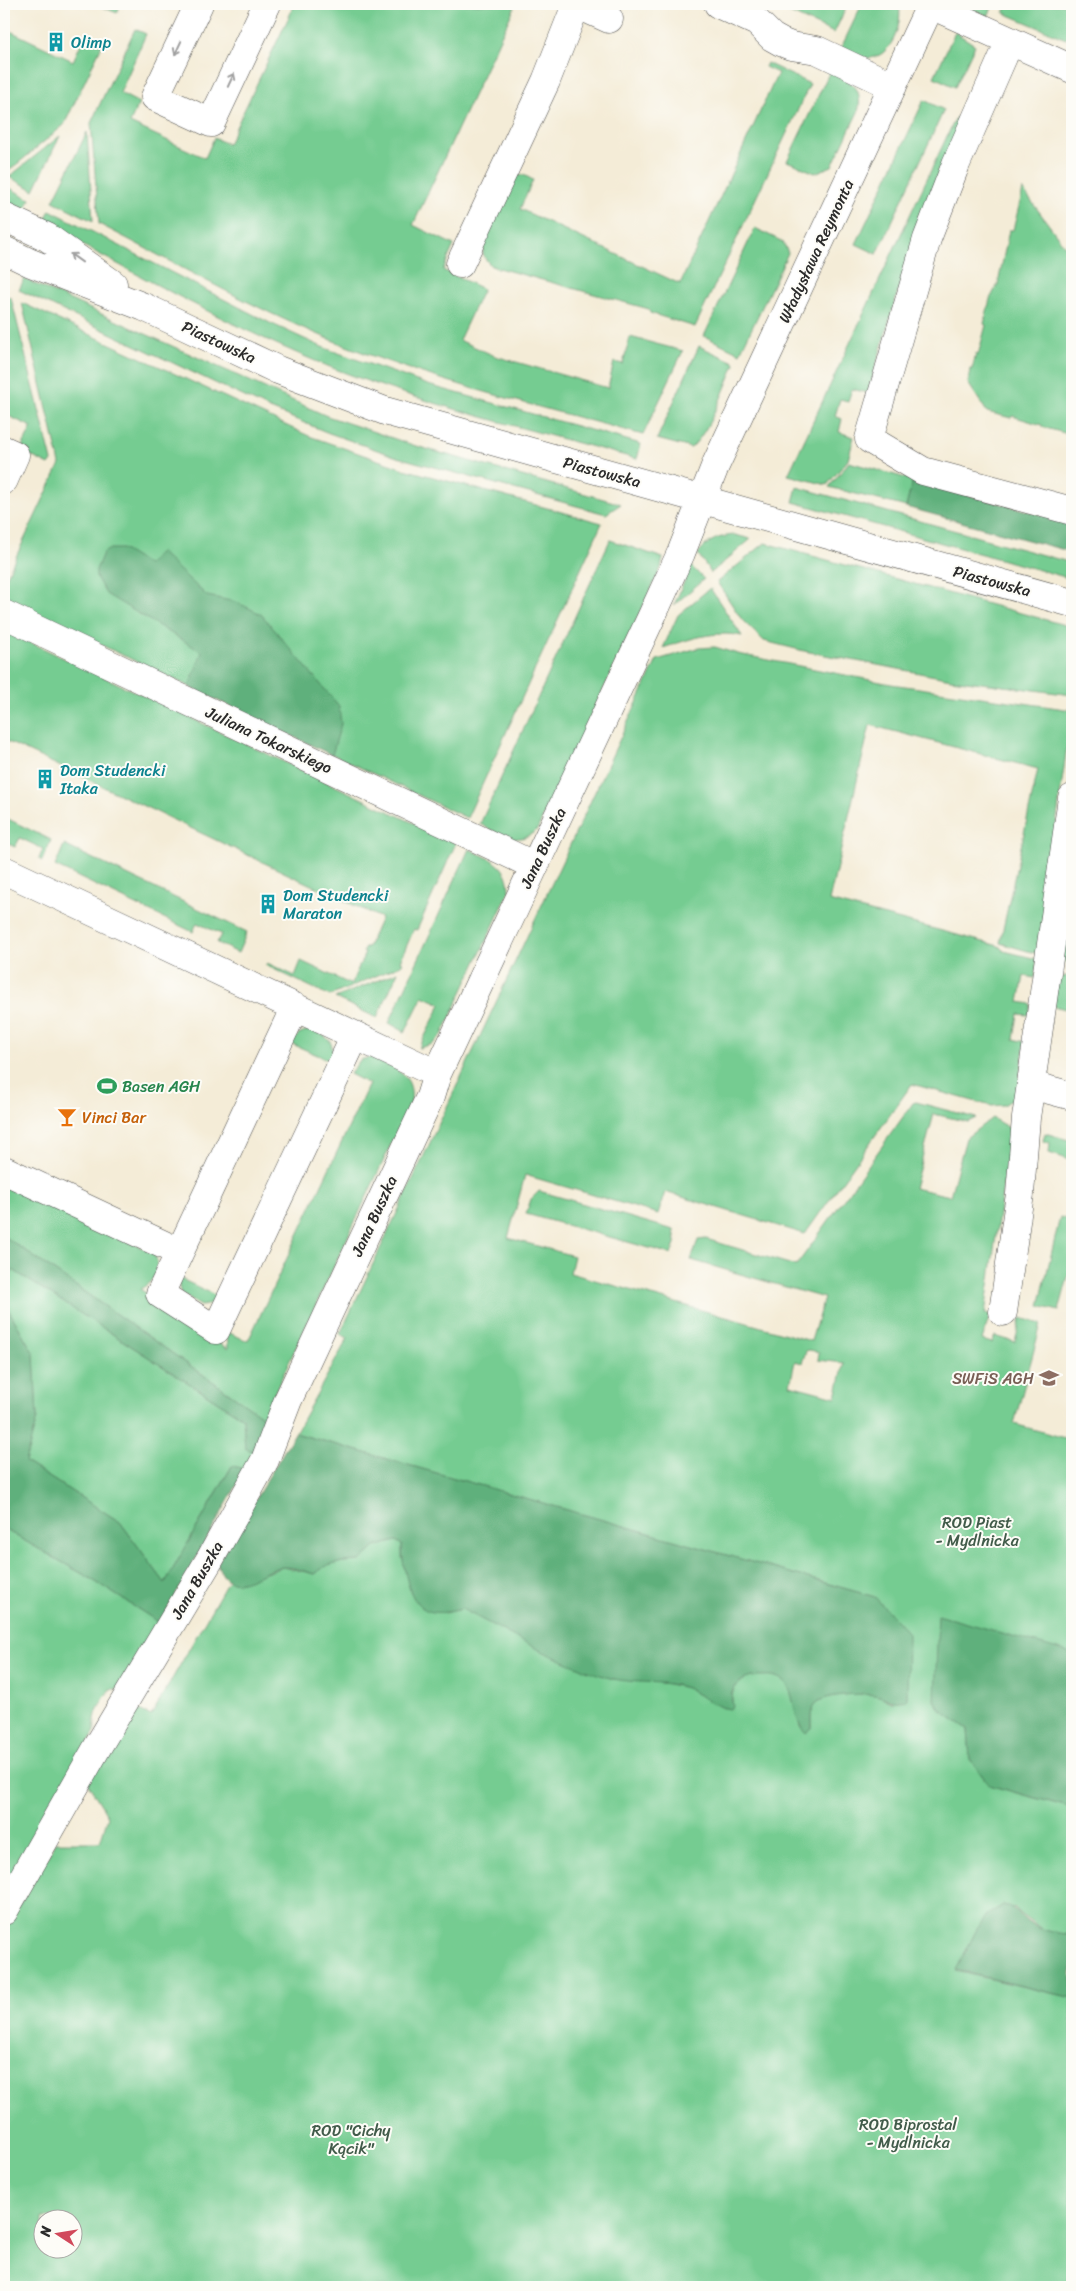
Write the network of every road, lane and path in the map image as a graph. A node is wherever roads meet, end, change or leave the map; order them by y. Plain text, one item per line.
1 (199, 4) edge
2 (267, 4) edge
3 (576, 4) edge
4 (718, 4) edge
5 (931, 4) edge
6 (609, 20) dead end
7 (1010, 41) junction
8 (1072, 69) edge
9 (893, 86) junction
10 (4, 217) edge
11 (4, 250) edge
12 (460, 264) dead end
13 (144, 307) junction
14 (4, 450) edge
15 (4, 480) edge
16 (702, 498) junction
17 (1072, 511) edge
18 (1072, 603) edge
19 (4, 614) edge
20 (1072, 798) edge
21 (535, 866) junction
22 (4, 870) edge
23 (295, 1007) junction
24 (355, 1036) junction
25 (437, 1074) junction
26 (1031, 1084) junction
27 (1072, 1096) edge
28 (4, 1170) edge
29 (178, 1252) junction
30 (1003, 1312) dead end
31 (4, 1911) edge

1 -> 2 street
3 - 6 street
3 - 12 street
4 - 9 street
5 - 7 street
5 - 9 street, Władysława Reymonta
7 - 8 street
7 - 17 street
9 - 16 street, Władysława Reymonta
13 -> 10 street, Piastowska
11 - 13 street, Piastowska
13 - 16 street, Piastowska
14 - 15 street
16 - 18 street, Piastowska
16 - 21 street, Jana Buszka
19 - 21 street, Juliana Tokarskiego
20 - 26 street
21 - 25 street, Jana Buszka
22 - 23 street
23 - 24 street
23 - 29 street
24 - 25 street
24 - 29 street
25 - 31 street, Jana Buszka
26 - 27 street
26 - 30 street
28 - 29 street

